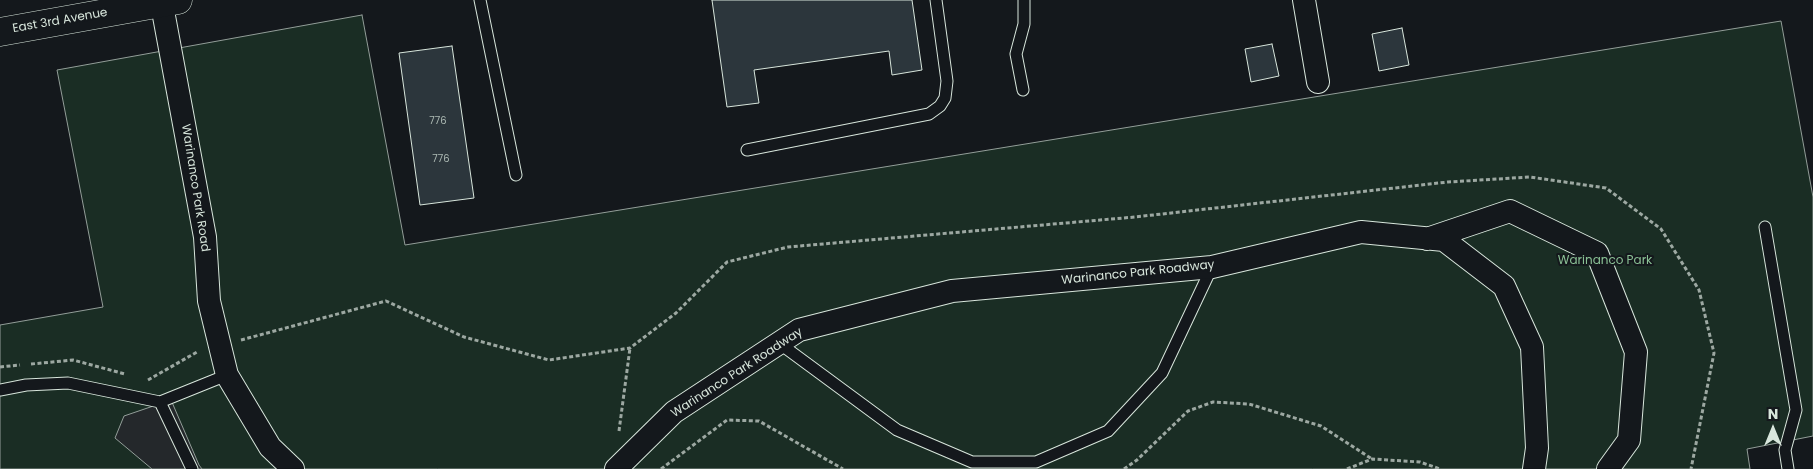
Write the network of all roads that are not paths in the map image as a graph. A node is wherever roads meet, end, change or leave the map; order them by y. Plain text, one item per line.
1 (480, 0) edge
2 (936, 0) edge
3 (1024, 0) edge
4 (1304, 0) edge
5 (167, 1) edge
6 (0, 32) edge
7 (1318, 82) dead end
8 (1023, 90) dead end
9 (747, 150) dead end
10 (516, 175) dead end
11 (1765, 227) dead end
12 (1427, 238) junction
13 (1212, 267) junction
14 (778, 343) junction
15 (227, 375) junction
16 (0, 390) edge
17 (160, 402) junction
18 (192, 469) edge
19 (293, 469) edge
20 (616, 469) edge
21 (1534, 469) edge
22 (1608, 469) edge
23 (1788, 469) edge

1 - 10 lane
2 - 9 lane
3 - 8 lane
4 - 7 street
5 - 6 street, East 3rd Avenue
5 - 15 street, Warinanco Park Road
11 - 23 lane
12 - 13 street, Warinanco Park Roadway
12 - 21 street, Warinanco Park Roadway
12 - 22 street
13 - 14 street, Warinanco Park Roadway
13 - 14 lane
14 - 20 street, Warinanco Park Roadway
15 - 17 lane
15 - 19 street, Warinanco Park Road
16 - 17 lane
17 - 18 lane

